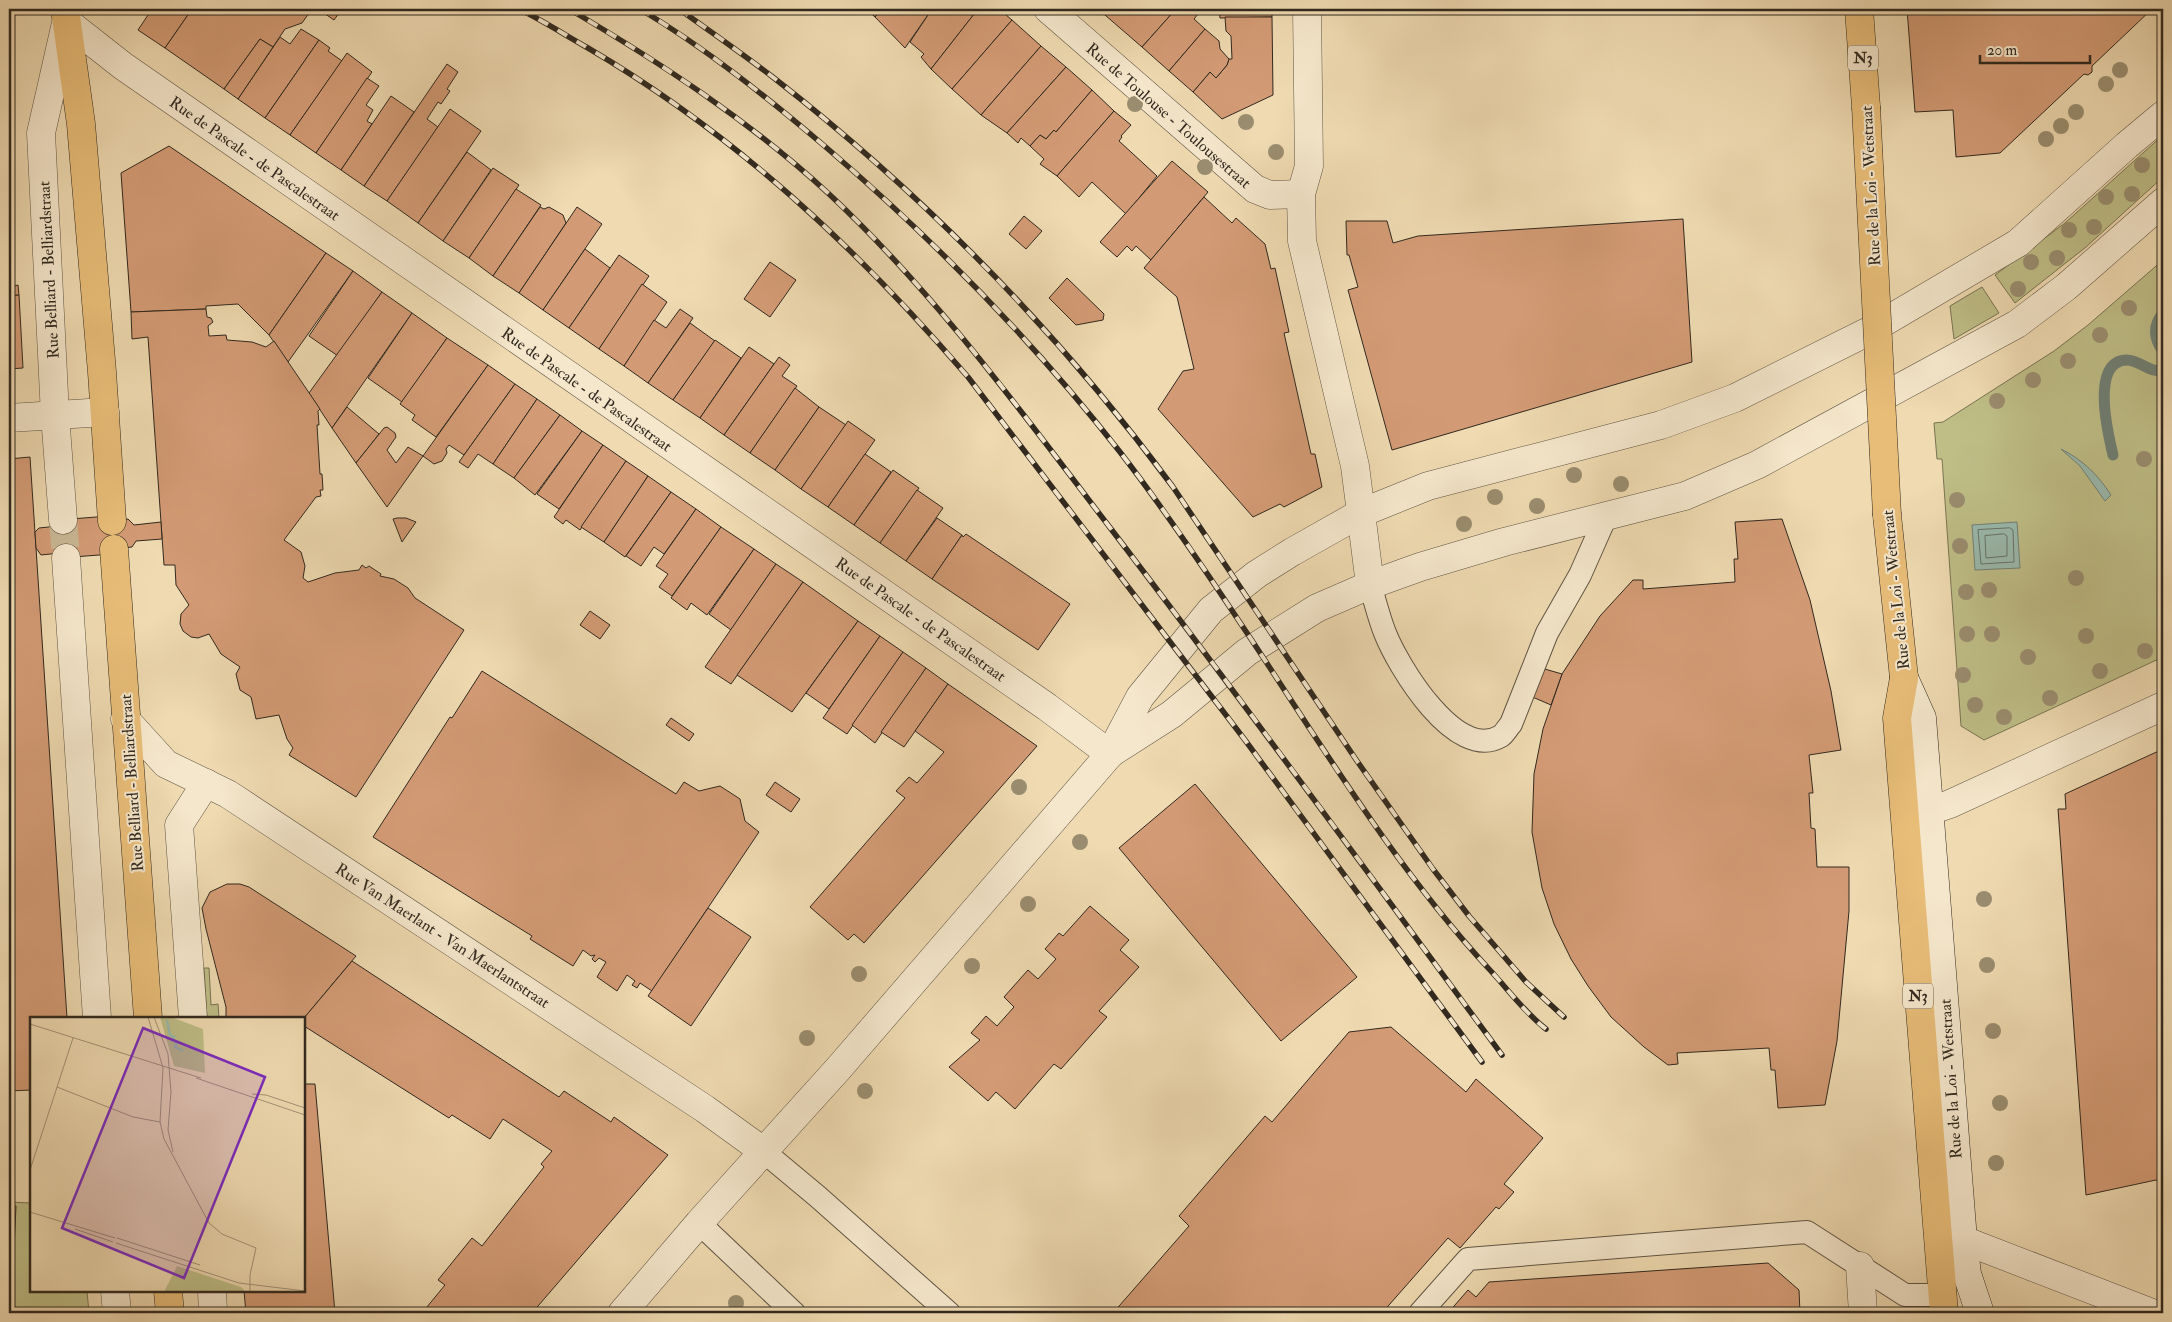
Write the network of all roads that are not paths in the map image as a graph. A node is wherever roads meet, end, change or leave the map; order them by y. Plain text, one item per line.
1 (1048, 9) edge
2 (1307, 9) edge
3 (1859, 9) edge
4 (66, 15) edge
5 (2163, 115) edge
6 (1302, 194) junction
7 (2163, 202) edge
8 (105, 412) junction
9 (55, 416) junction
10 (9, 418) edge
11 (1361, 513) junction
12 (1607, 514) junction
13 (63, 520) tunnel mouth
14 (112, 521) dead end
15 (114, 548) dead end
16 (66, 558) tunnel mouth
17 (1370, 585) junction
18 (1904, 678) junction
19 (2163, 706) edge
20 (126, 719) junction
21 (1110, 754) junction
22 (206, 783) junction
23 (1929, 811) junction
24 (97, 1017) edge
25 (148, 1017) edge
26 (193, 1017) edge
27 (763, 1152) junction
28 (699, 1223) junction
29 (1963, 1240) junction
30 (1860, 1266) junction
31 (115, 1292) edge
32 (168, 1292) edge
33 (212, 1292) edge
34 (1943, 1304) edge
35 (117, 1313) edge
36 (170, 1313) edge
37 (213, 1313) edge
38 (622, 1313) edge
39 (794, 1313) edge
40 (949, 1313) edge
41 (1420, 1313) edge
42 (1863, 1313) edge
43 (1980, 1313) edge
44 (2152, 1313) edge

1 - 6 street, Rue de Toulouse - Toulousestraat
2 - 6 street
3 - 18 main road, Rue de la Loi - Wetstraat / N3, bridge
4 - 8 main road
4 - 9 street, Rue Belliard - Belliardstraat
4 - 21 street, Rue de Pascale - de Pascalestraat
5 - 11 street
6 - 11 street
7 - 12 street
8 - 9 street
8 - 14 main road
9 - 10 street
9 - 13 street, Rue Belliard - Belliardstraat
11 - 17 street
11 - 21 street
12 - 17 street
12 - 17 lane
15 - 20 main road, Rue Belliard - Belliardstraat
16 - 24 street
17 - 21 street
18 - 23 street, Rue de la Loi - Wetstraat
18 - 34 main road, N3
19 - 23 street
20 - 22 street, Rue Van Maerlant - Van Maerlantstraat
20 - 25 main road, Rue Belliard - Belliardstraat
21 - 27 street
22 - 26 street
22 - 27 street, Rue Van Maerlant - Van Maerlantstraat
23 - 29 street, Rue de la Loi - Wetstraat
27 - 28 street
27 - 40 lane
28 - 38 street
28 - 39 lane
29 - 43 street, Rue de la Loi - Wetstraat
29 - 44 street
30 - 34 lane
30 - 41 lane
30 - 42 street
31 - 35 street
32 - 36 main road
33 - 37 street

